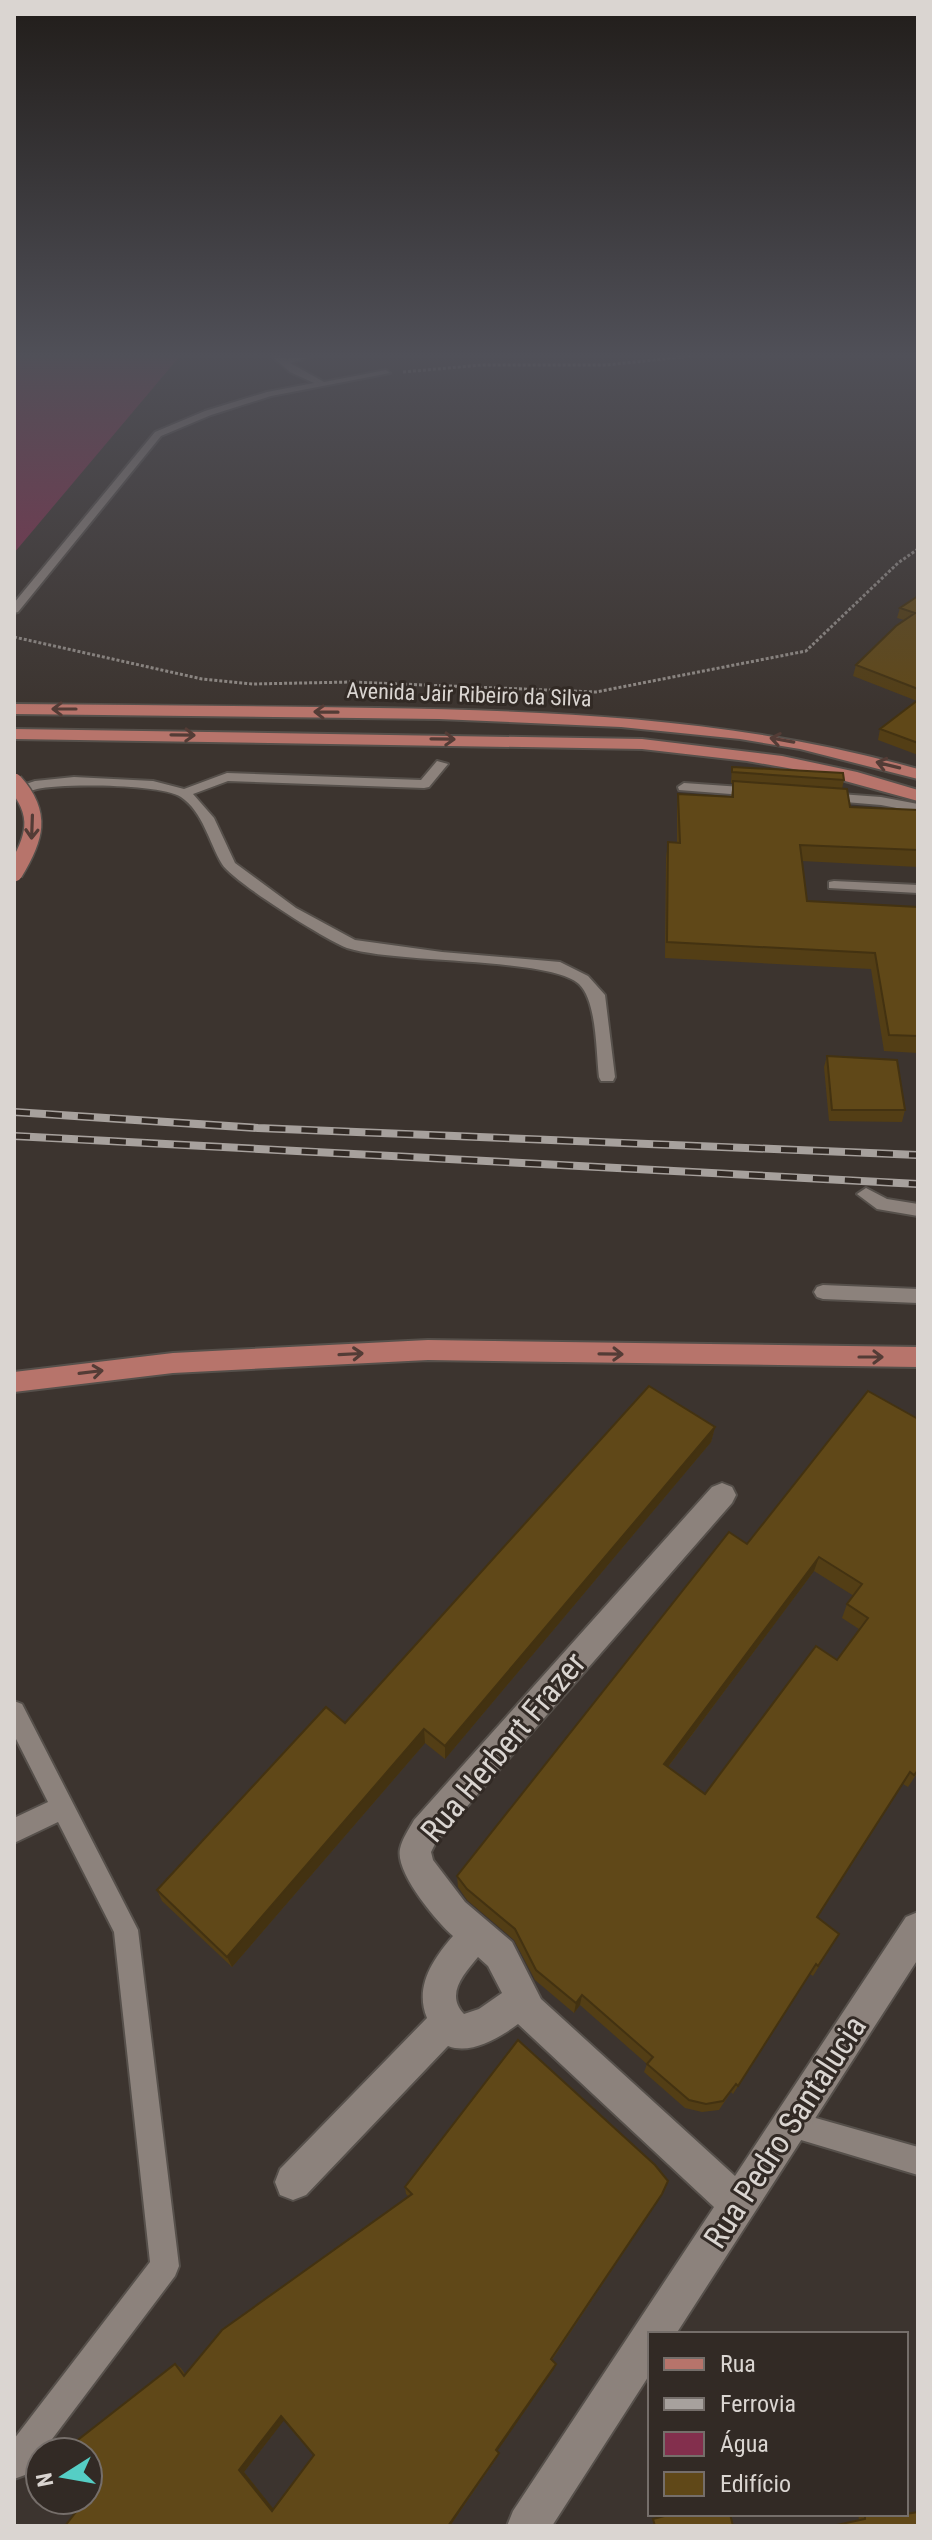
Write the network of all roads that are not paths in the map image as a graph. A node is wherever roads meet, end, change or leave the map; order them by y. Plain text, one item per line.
1 (125, 475) edge
2 (14, 610) edge
3 (14, 709) edge
4 (14, 734) edge
5 (858, 758) junction
6 (442, 764) dead end
7 (817, 768) junction
8 (918, 774) edge
9 (14, 782) edge
10 (684, 787) dead end
11 (14, 793) edge
12 (185, 793) junction
13 (773, 793) edge
14 (818, 796) edge
15 (918, 796) edge
16 (918, 808) edge
17 (14, 873) edge
18 (834, 885) dead end
19 (918, 889) edge
20 (607, 1077) dead end
21 (866, 1194) dead end
22 (918, 1210) edge
23 (823, 1292) dead end
24 (918, 1296) edge
25 (918, 1357) edge
26 (14, 1382) edge
27 (722, 1495) dead end
28 (14, 1712) edge
29 (63, 1807) junction
30 (14, 1831) edge
31 (918, 1929) edge
32 (477, 1934) junction
33 (521, 1999) junction
34 (446, 2023) junction
35 (791, 2124) junction
36 (918, 2161) edge
37 (293, 2182) dead end
38 (738, 2204) junction
39 (655, 2332) edge
40 (648, 2342) edge
41 (14, 2464) edge
42 (528, 2526) edge

1 - 2 lane
5 -> 3 main road, Avenida Jair Ribeiro da Silva
4 -> 7 main road, Avenida Jair Ribeiro da Silva
5 - 7 main road
8 -> 5 main road, Avenida Jair Ribeiro da Silva
6 - 12 lane
7 - 15 main road, Avenida Jair Ribeiro da Silva
9 -> 17 main road, bridge
10 - 13 lane
11 - 12 lane
12 - 20 lane
14 - 16 lane
18 - 19 lane
21 - 22 lane
23 - 24 lane
26 -> 25 main road
27 - 32 street, Rua Herbert Frazer
28 - 29 lane
29 - 30 lane
29 - 41 lane
31 - 35 street, Rua Pedro Santalucia
32 - 33 street, Rua Herbert Frazer
32 - 34 street
33 - 34 street
33 - 38 street, Rua Herbert Frazer
34 - 37 street
35 - 36 lane
35 - 38 street, Rua Pedro Santalucia
38 - 39 street, Rua Pedro Santalucia
40 - 42 street, Rua Pedro Santalucia

